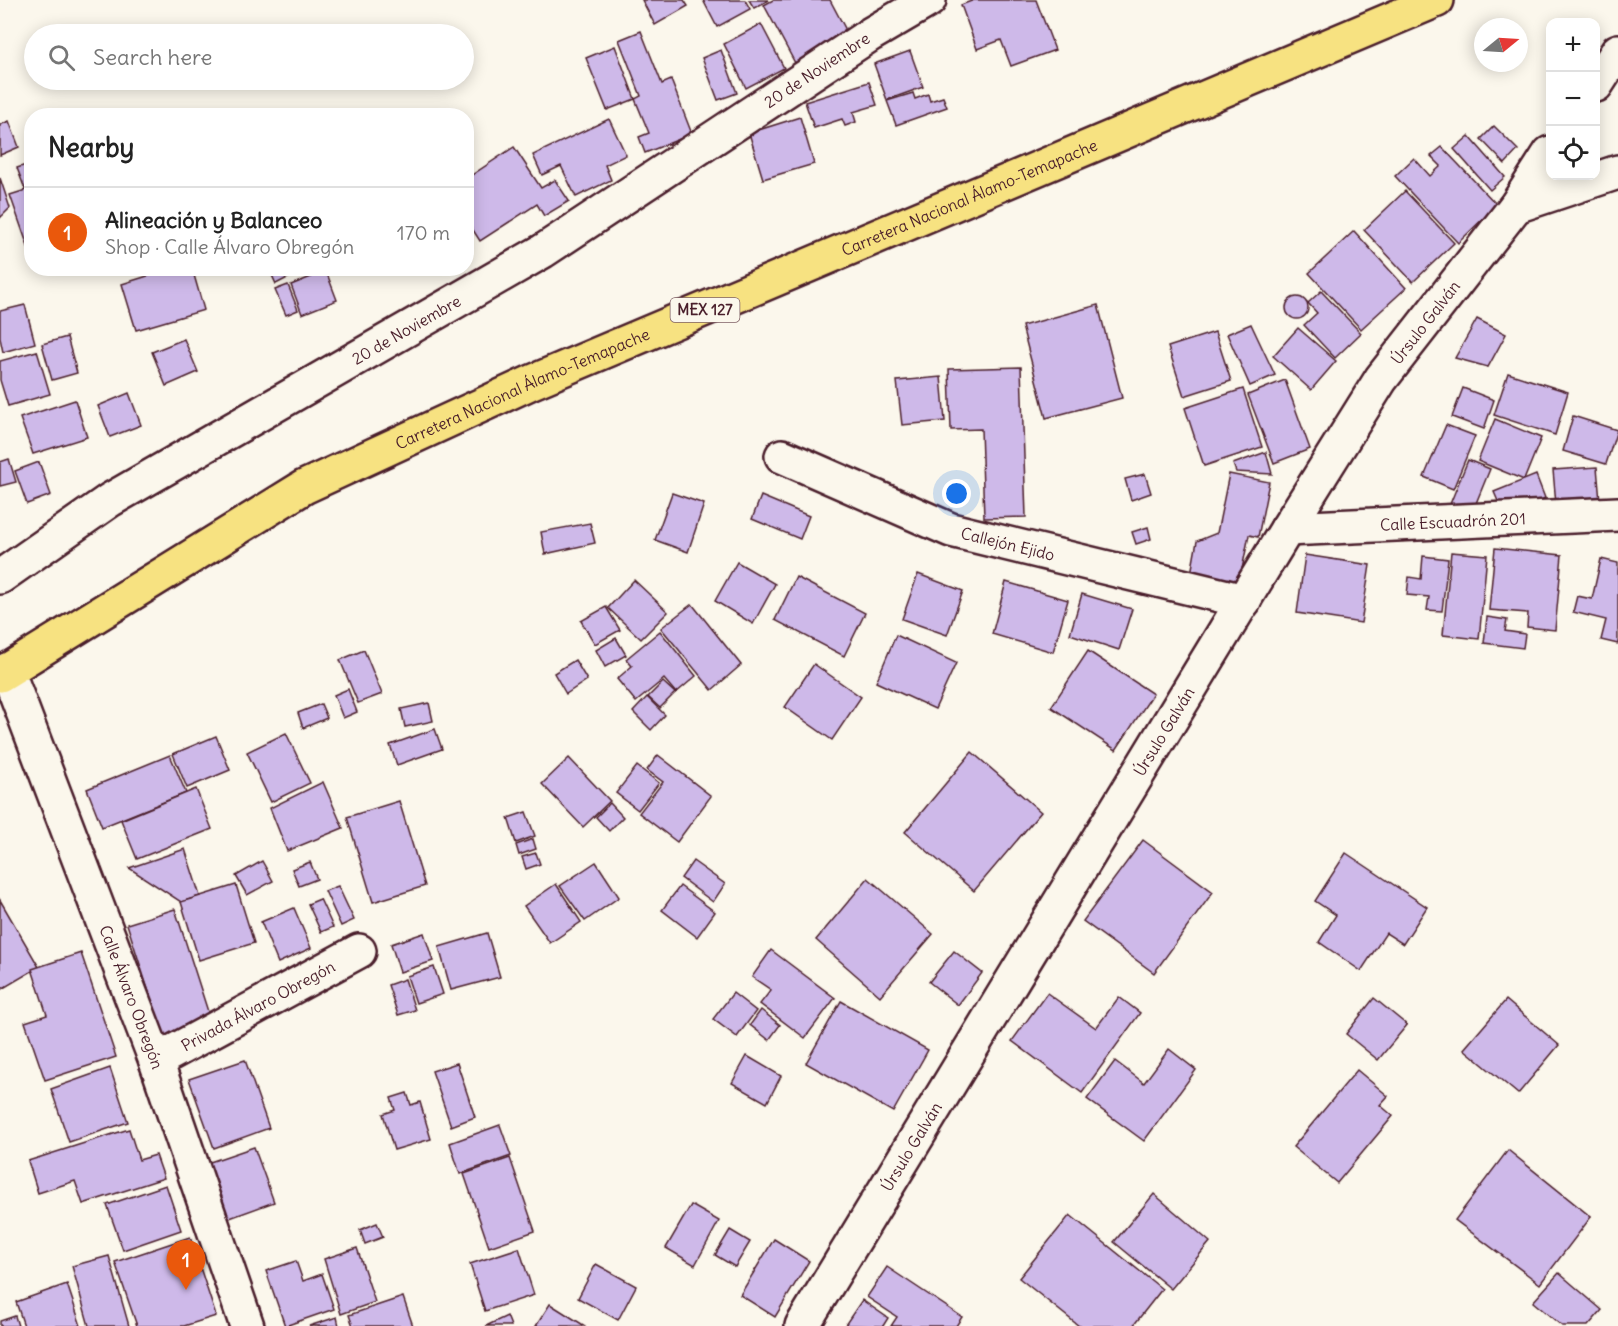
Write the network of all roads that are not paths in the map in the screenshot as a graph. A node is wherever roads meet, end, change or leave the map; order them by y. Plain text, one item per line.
1 (929, 0) edge
2 (1437, 0) edge
3 (1618, 51) edge
4 (1600, 79) edge
5 (1546, 161) edge
6 (1618, 172) edge
7 (1516, 206) junction
8 (782, 456) dead end
9 (1618, 513) edge
10 (1287, 529) junction
11 (0, 575) edge
12 (1244, 601) junction
13 (3, 673) edge
14 (358, 951) dead end
15 (156, 1061) junction
16 (248, 1326) edge
17 (802, 1326) edge

1 - 11 street, 20 de Noviembre
2 - 13 main road, Carretera Nacional Álamo-Temapache / MEX 127
3 - 4 street
5 - 7 street, Úrsulo Galván
6 - 7 street
7 - 10 street, Úrsulo Galván
8 - 12 street, Callejón Ejido
9 - 10 street, Calle Escuadrón 201
10 - 12 street, Úrsulo Galván
12 - 17 street, Úrsulo Galván
13 - 15 street, Calle Álvaro Obregón
14 - 15 street, Privada Álvaro Obregón
15 - 16 street, Calle Álvaro Obregón

